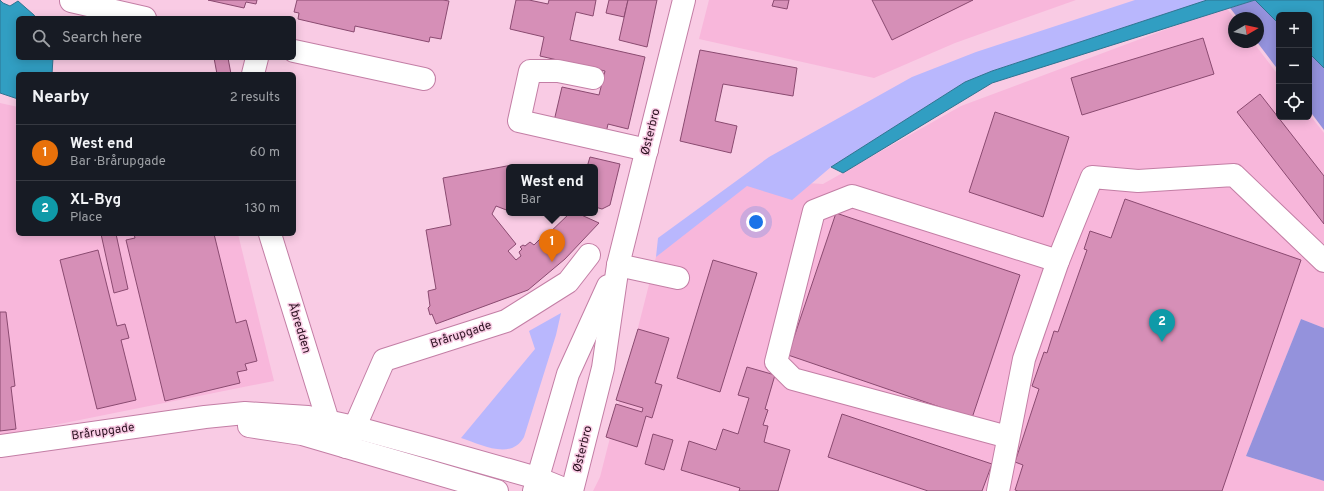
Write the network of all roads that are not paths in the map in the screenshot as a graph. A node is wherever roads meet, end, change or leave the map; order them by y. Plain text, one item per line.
1 (684, 0) edge
2 (71, 1) dead end
3 (136, 16) edge
4 (296, 51) edge
5 (256, 60) edge
6 (254, 72) edge
7 (593, 78) dead end
8 (424, 79) dead end
9 (647, 150) junction
10 (271, 236) edge
11 (589, 255) dead end
12 (1058, 261) junction
13 (1324, 261) edge
14 (618, 265) junction
15 (678, 278) dead end
16 (205, 417) junction
17 (328, 421) junction
18 (354, 427) junction
19 (1008, 437) junction
20 (0, 446) edge
21 (346, 447) junction
22 (535, 485) edge
23 (468, 487) edge
24 (497, 491) edge
25 (569, 491) edge
26 (572, 491) edge
27 (998, 491) edge

1 - 9 street, Østerbro
2 - 3 street
4 - 8 street
5 - 6 street
7 - 9 street
9 - 14 street, Østerbro
10 - 17 street, Åbredden
11 - 18 street, Brårupgade
12 - 13 street
12 - 19 street
12 - 19 street
14 - 15 street
14 - 22 street, Østerbro
14 - 26 street, Østerbro
16 - 17 street, Brårupgade
16 - 20 street, Brårupgade
16 - 21 street, Brårupgade
17 - 18 street, Brårupgade
18 - 21 street, Brårupgade
18 - 22 street, Brårupgade
19 - 27 street
21 - 23 street, Brårupgade
22 - 25 street, Brårupgade
23 - 24 street, Brårupgade

